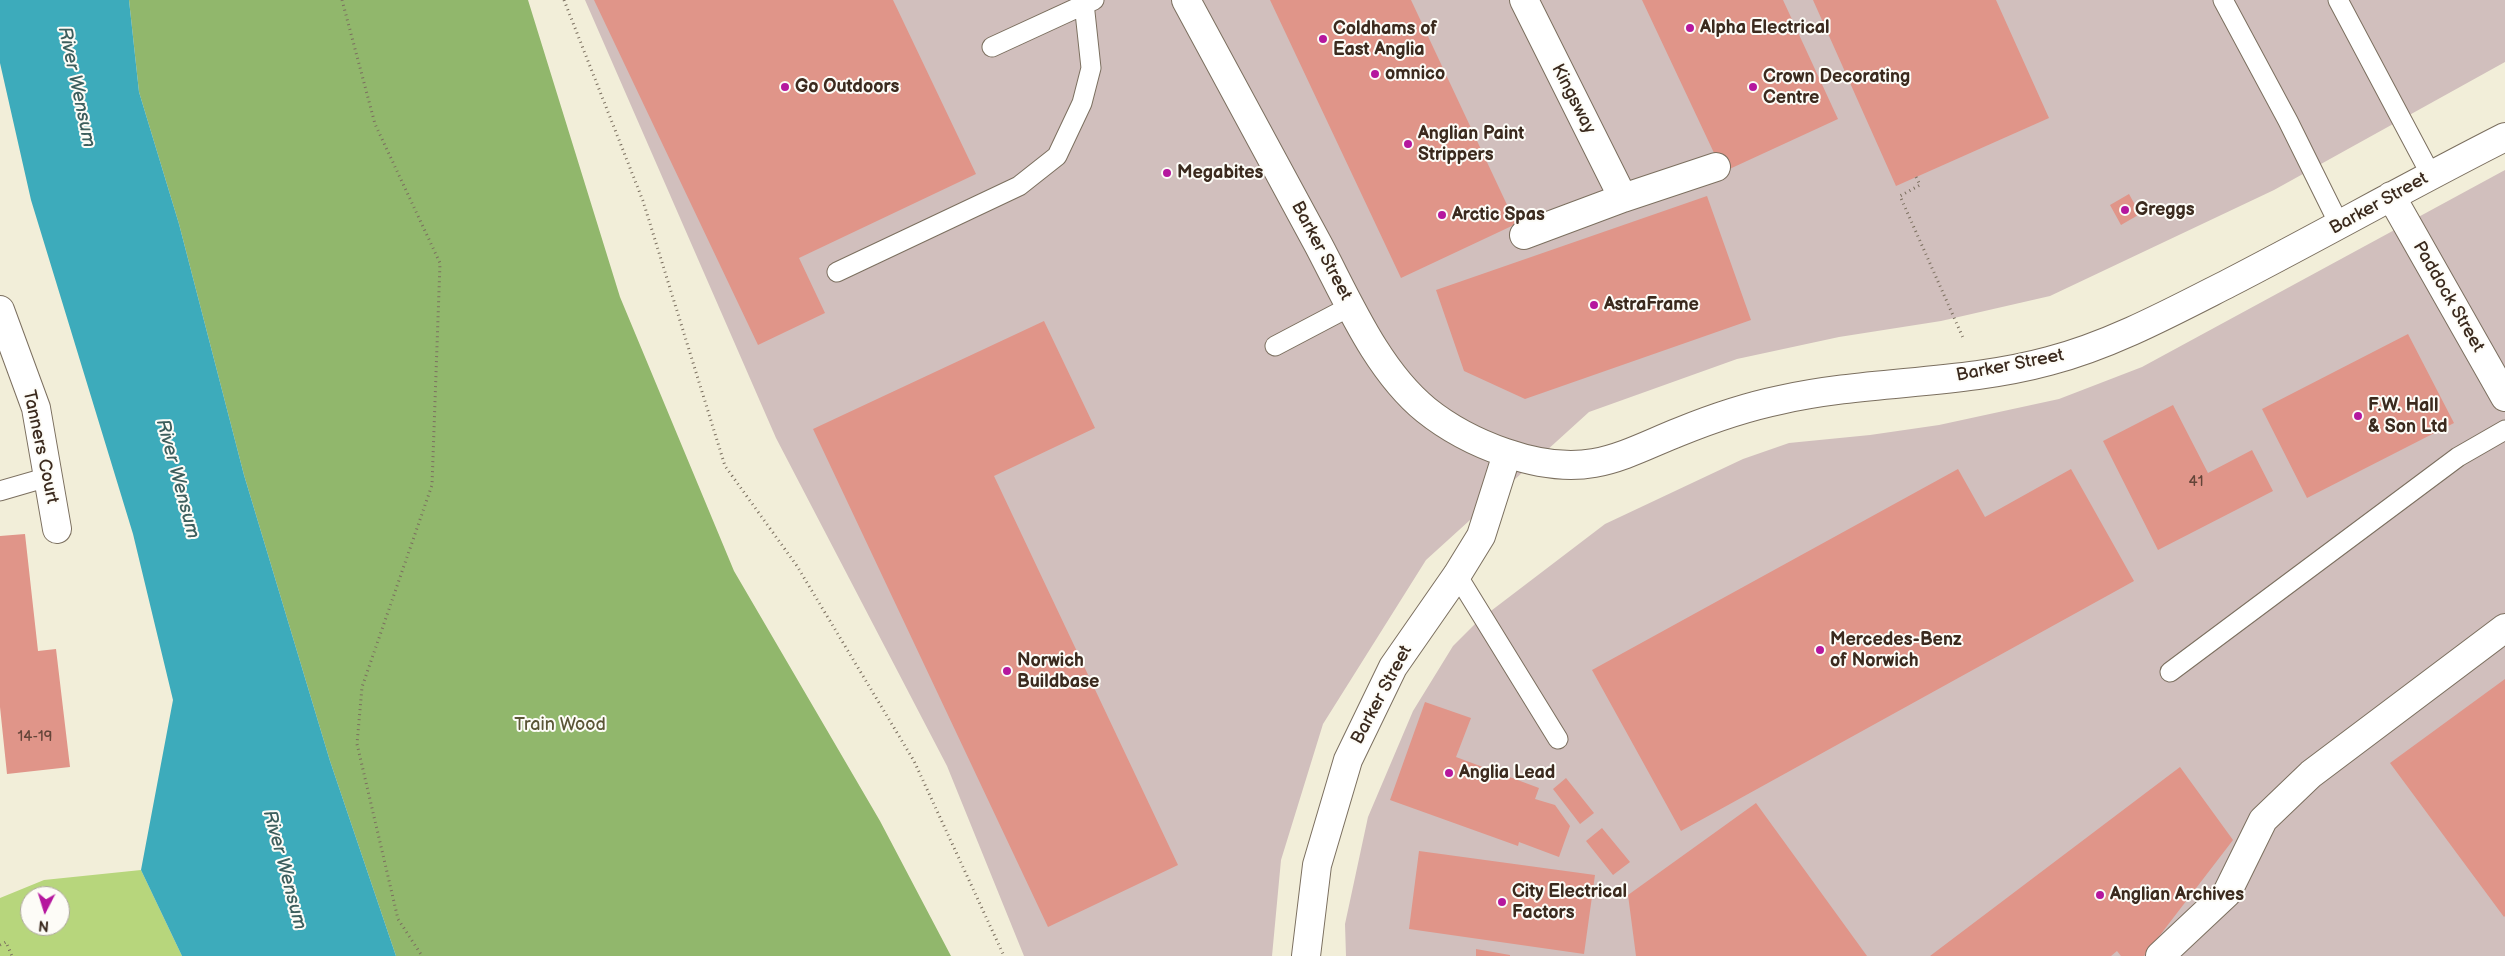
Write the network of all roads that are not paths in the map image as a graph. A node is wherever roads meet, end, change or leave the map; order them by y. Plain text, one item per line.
1 (1186, 0) edge
2 (1524, 0) edge
3 (2223, 0) edge
4 (2338, 0) edge
5 (1090, 2) edge
6 (992, 47) dead end
7 (2505, 137) edge
8 (1716, 167) dead end
9 (2431, 175) junction
10 (2392, 196) junction
11 (1623, 198) junction
12 (2340, 226) junction
13 (1524, 235) dead end
14 (837, 272) dead end
15 (1351, 306) junction
16 (0, 310) edge
17 (1275, 346) dead end
18 (2505, 397) edge
19 (2505, 430) edge
20 (1507, 454) junction
21 (48, 477) junction
22 (0, 492) edge
23 (57, 529) dead end
24 (1457, 575) junction
25 (2505, 628) edge
26 (2170, 672) dead end
27 (1558, 739) dead end
28 (1306, 956) edge
29 (2160, 956) edge

1 - 15 street, Barker Street
2 - 11 street, Kingsway
3 - 12 lane
4 - 9 lane
5 - 6 lane
5 - 14 lane
7 - 9 street, Barker Street
8 - 11 street
9 - 10 street, Barker Street
10 - 12 street, Barker Street
10 - 18 street, Paddock Street
11 - 13 street
12 - 20 street, Barker Street
15 - 17 lane
15 - 20 street, Barker Street
16 - 21 street, Tanners Court
19 - 26 lane
20 - 24 street, Barker Street
21 - 22 lane
21 - 23 street, Tanners Court
24 - 27 lane
24 - 28 street, Barker Street
25 - 29 street

